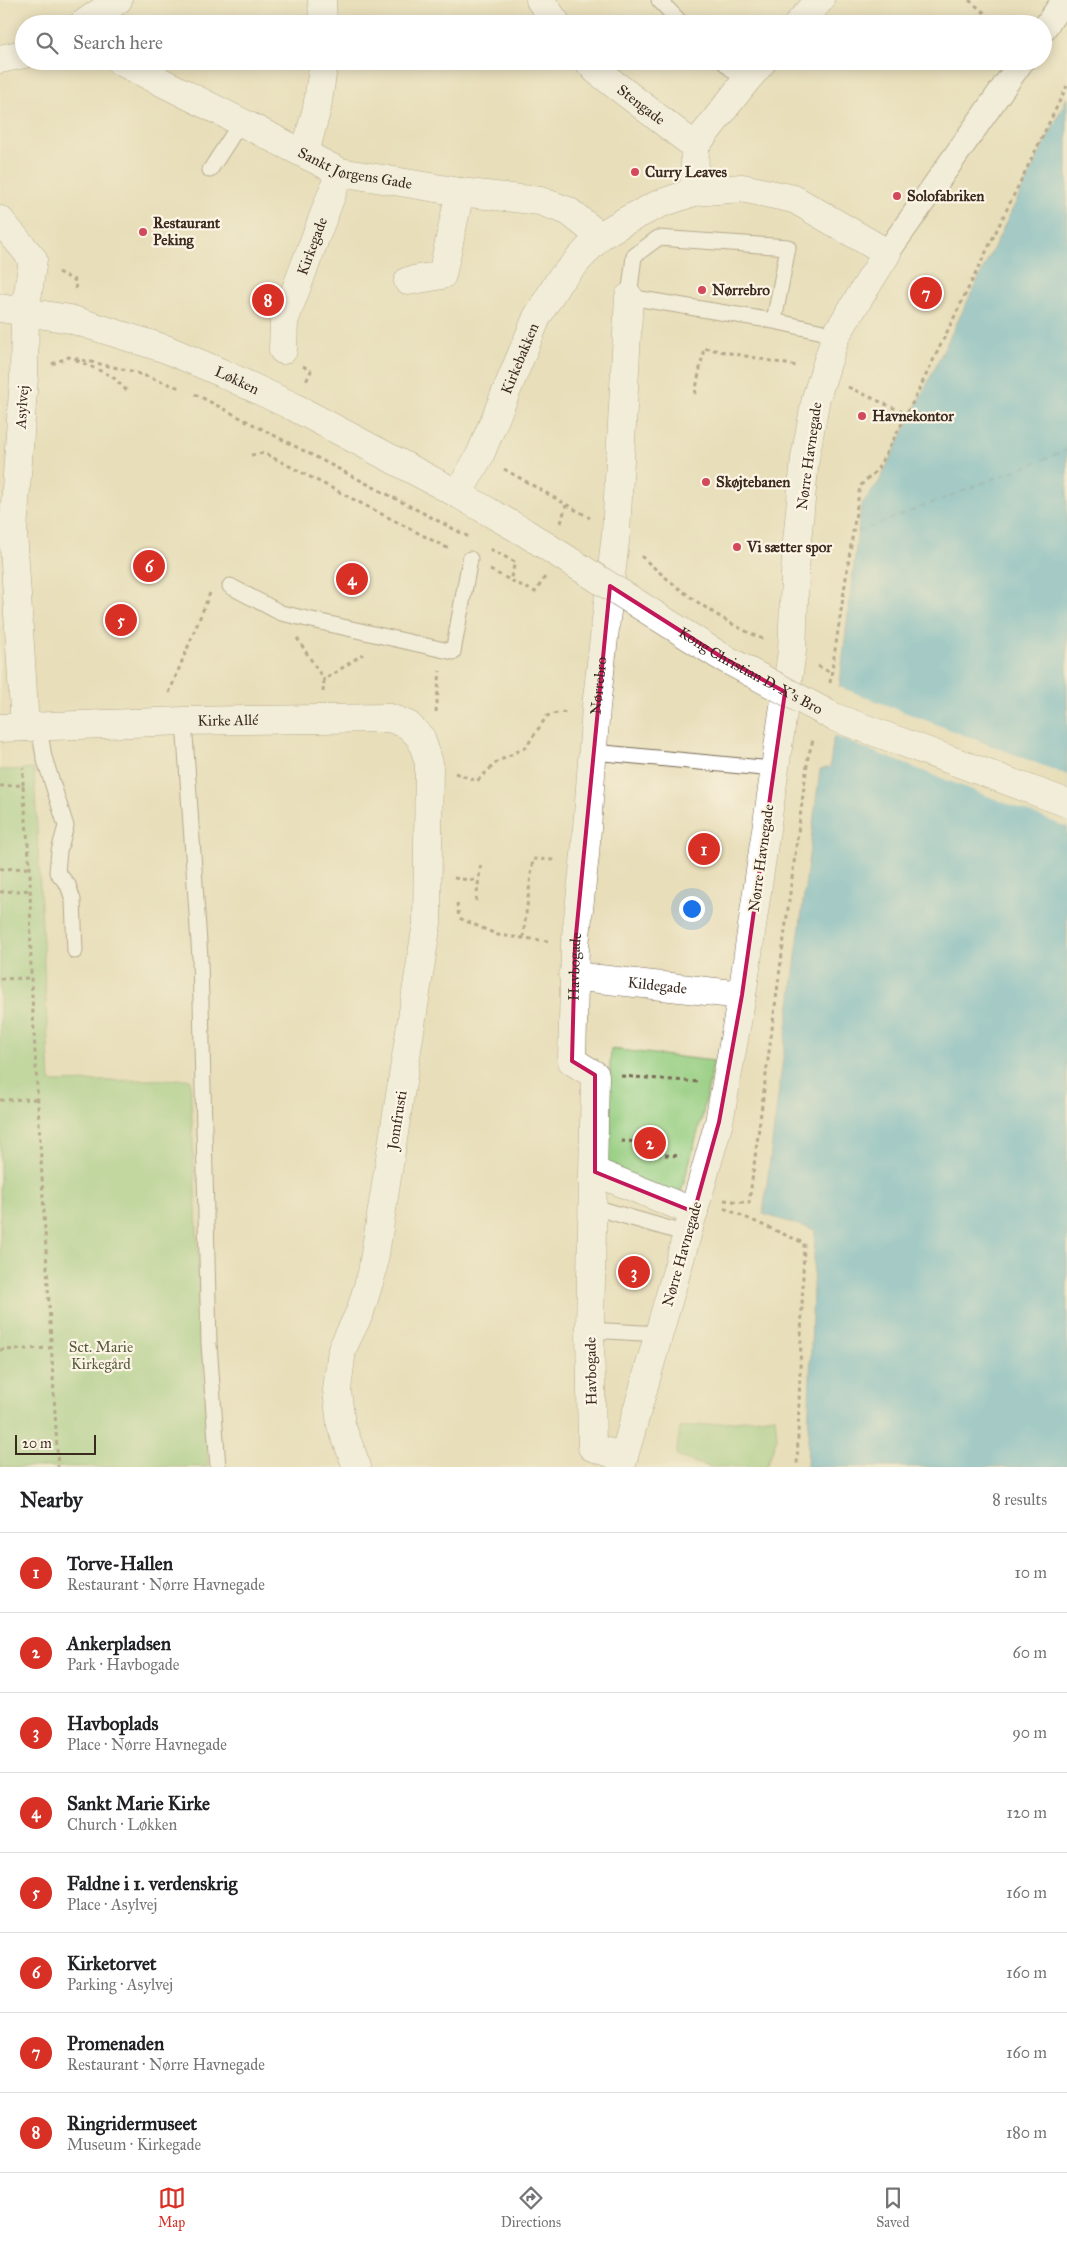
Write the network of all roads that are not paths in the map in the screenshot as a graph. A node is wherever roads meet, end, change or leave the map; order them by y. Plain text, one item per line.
1 (118, 0) edge
2 (322, 0) edge
3 (540, 0) edge
4 (659, 0) edge
5 (820, 0) edge
6 (1064, 0) edge
7 (96, 15) edge
8 (322, 15) edge
9 (551, 15) edge
10 (673, 15) edge
11 (806, 15) edge
12 (1052, 17) edge
13 (15, 56) edge
14 (0, 59) edge
15 (138, 70) edge
16 (323, 70) edge
17 (597, 70) edge
18 (732, 70) edge
19 (756, 70) edge
20 (1016, 70) edge
21 (745, 82) junction
22 (241, 122) junction
23 (694, 146) junction
24 (305, 153) junction
25 (210, 170) dead end
26 (340, 172) junction
27 (460, 192) junction
28 (694, 192) junction
29 (0, 220) edge
30 (600, 236) junction
31 (887, 253) junction
32 (408, 281) dead end
33 (629, 296) junction
34 (13, 311) edge
35 (774, 321) junction
36 (836, 335) junction
37 (283, 350) road end
38 (458, 494) junction
39 (6, 530) edge
40 (470, 559) road end
41 (230, 586) dead end
42 (184, 721) junction
43 (21, 728) edge
44 (598, 750) junction
45 (429, 763) joint
46 (773, 769) junction
47 (1067, 803) edge
48 (75, 951) dead end
49 (573, 976) junction
50 (742, 995) junction
51 (594, 1172) junction
52 (594, 1207) junction
53 (693, 1214) junction
54 (590, 1330) junction
55 (659, 1334) junction
56 (622, 1462) edge
57 (218, 1467) edge
58 (357, 1467) edge

1 - 7 street
2 - 8 street
3 - 9 street
4 - 10 lane
5 - 11 street
6 - 12 street
13 - 14 street
15 - 22 street, Sankt Jørgens Gade
16 - 24 street
17 - 23 street, Stengade
18 - 21 lane
19 - 21 street
20 - 31 street
21 - 23 street
22 - 24 street, Sankt Jørgens Gade
22 - 25 lane
23 - 28 street
24 - 26 street, Sankt Jørgens Gade
26 - 27 street, Sankt Jørgens Gade
26 - 37 street, Kirkegade
27 - 30 street, Sankt Jørgens Gade
27 - 32 street
28 - 30 street
28 - 31 street
29 - 34 street, Asylvej
30 - 38 street, Kirkebakken
31 - 36 street, Nørre Havnegade
33 - 35 lane
33 - 35 lane, Nørrebro
33 - 44 street, Nørrebro
34 - 38 street, Løkken
34 - 39 street, Asylvej
35 - 36 lane
36 - 46 street, Nørre Havnegade
38 - 47 street, Kong Christian D. X's Bro, bridge
39 - 43 street, Asylvej
40 - 41 lane
42 - 43 street, Kirke Allé
42 - 45 street, Kirke Allé
42 - 57 lane
43 - 48 lane
44 - 46 lane
44 - 49 street, Havbogade
45 - 58 street, Jomfrusti
46 - 50 street, Nørre Havnegade
49 - 50 street, Kildegade
49 - 51 street, Havbogade
50 - 53 street, Nørre Havnegade
51 - 52 street, Havbogade
51 - 53 street
52 - 53 lane
52 - 54 street, Havbogade
53 - 55 street, Nørre Havnegade
54 - 55 lane
54 - 56 street, Havbogade
55 - 56 street, Nørre Havnegade

